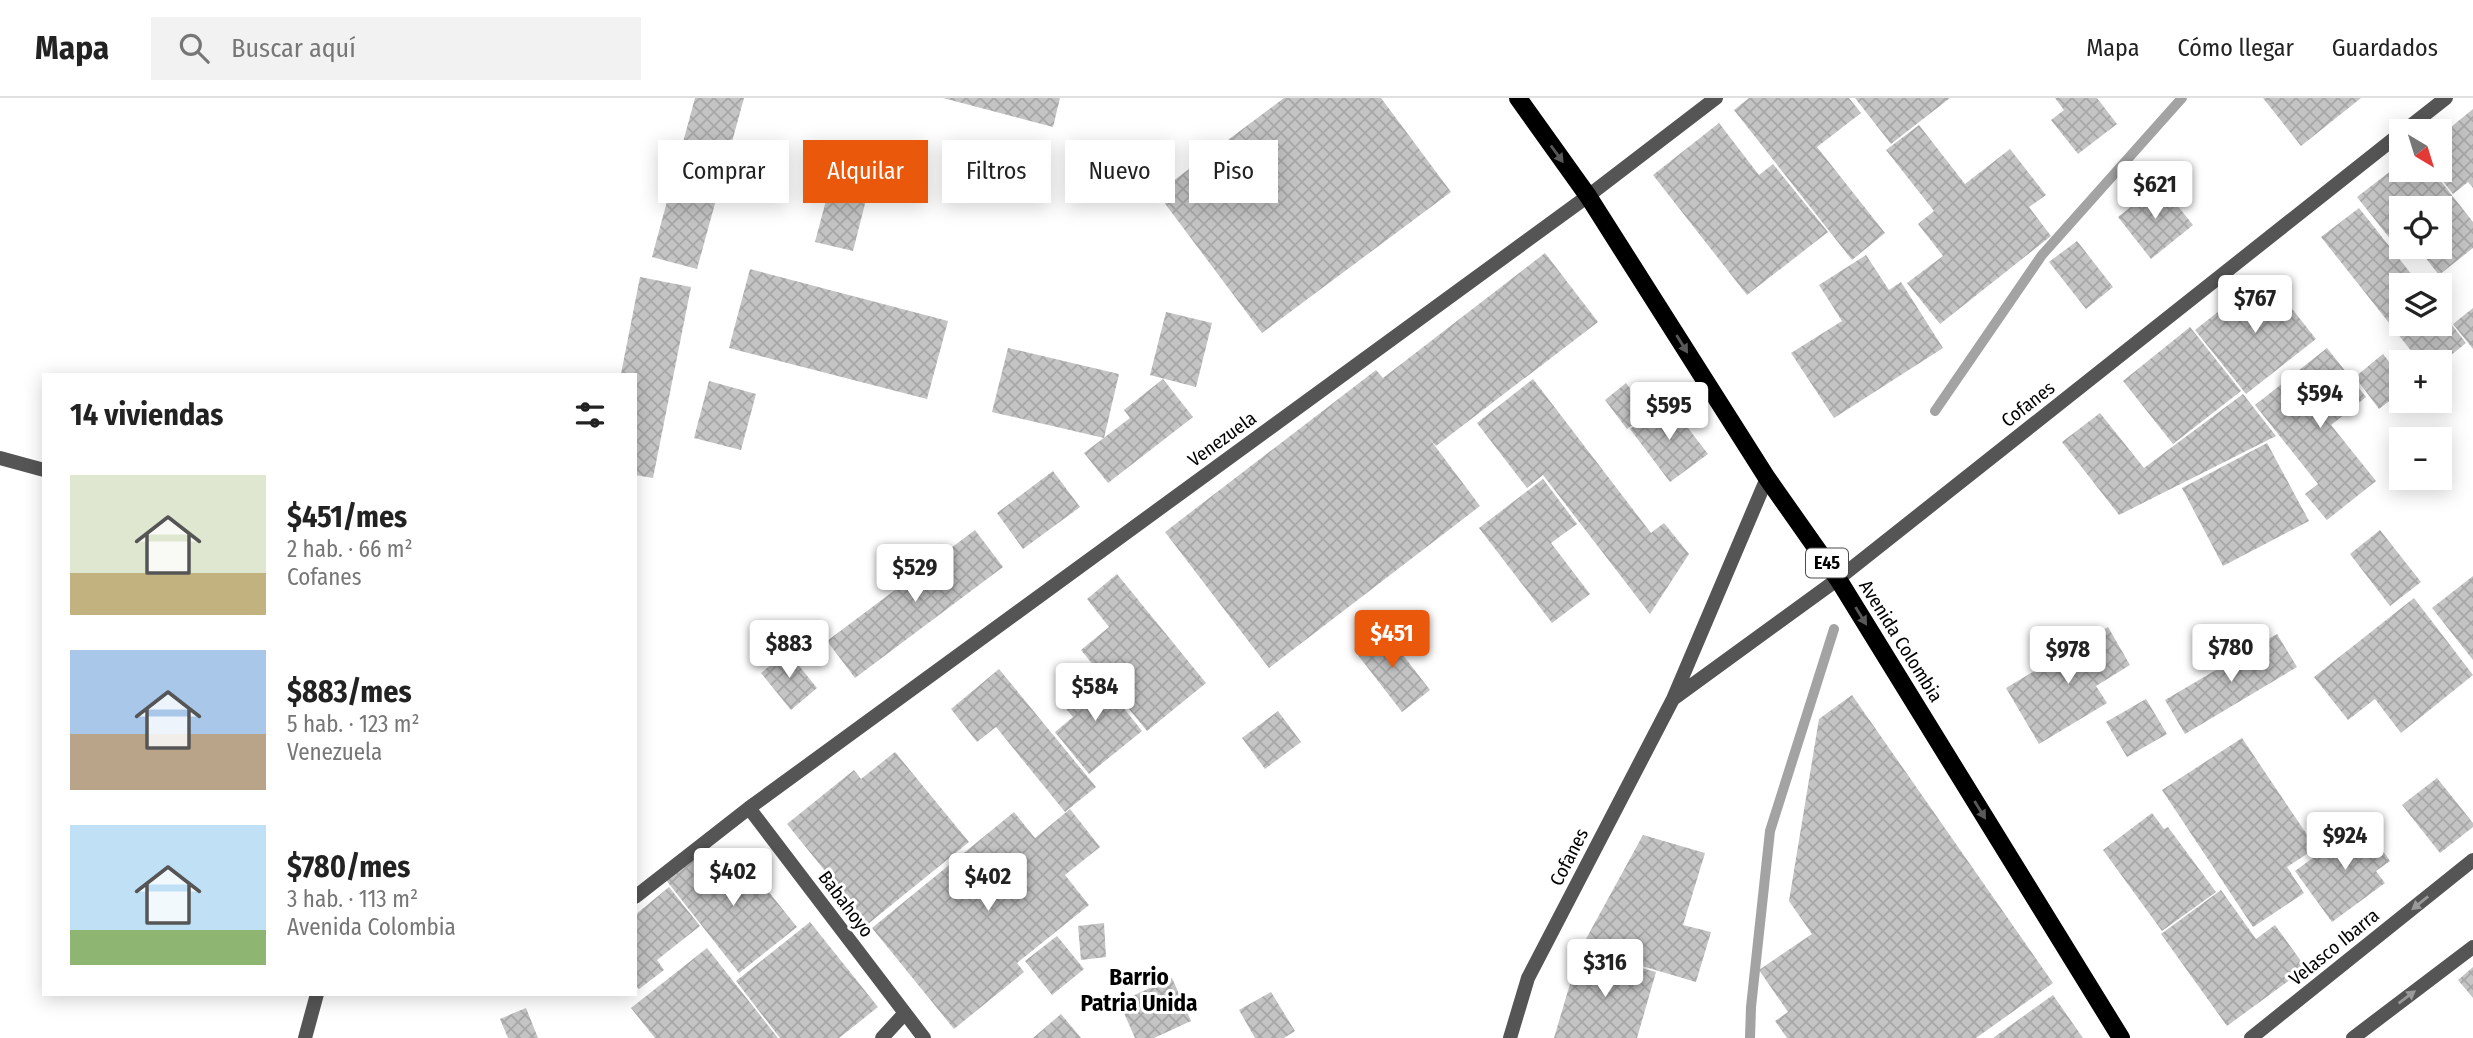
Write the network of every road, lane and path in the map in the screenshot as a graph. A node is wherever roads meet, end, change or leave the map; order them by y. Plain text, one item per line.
1 (1518, 98) edge
2 (1716, 98) edge
3 (2446, 98) edge
4 (2419, 119) edge
5 (2389, 142) edge
6 (1588, 196) junction
7 (0, 458) edge
8 (42, 469) edge
9 (1767, 478) junction
10 (1838, 579) junction
11 (1673, 699) junction
12 (749, 808) junction
13 (2473, 860) edge
14 (637, 895) edge
15 (2473, 947) edge
16 (316, 996) edge
17 (905, 1013) junction
18 (305, 1038) edge
19 (882, 1038) edge
20 (924, 1038) edge
21 (1510, 1038) edge
22 (2121, 1038) edge
23 (2251, 1038) edge
24 (2353, 1038) edge

1 -> 6 main road, Avenida Colombia / E45
2 - 6 street, Venezuela
3 - 4 street, Cofanes
5 - 10 street, Cofanes
6 -> 9 main road, Avenida Colombia / E45
6 - 12 street, Venezuela
7 - 8 street
9 - 10 main road, Avenida Colombia / E45
9 - 11 street, Cofanes
10 - 11 street, Cofanes
10 -> 22 main road, Avenida Colombia / E45
11 - 21 street, Cofanes
12 - 14 street
12 - 17 street, Babahoyo
13 -> 23 street, Velasco Ibarra
24 -> 15 street
16 - 18 street
17 - 19 street
17 - 20 street, Babahoyo

